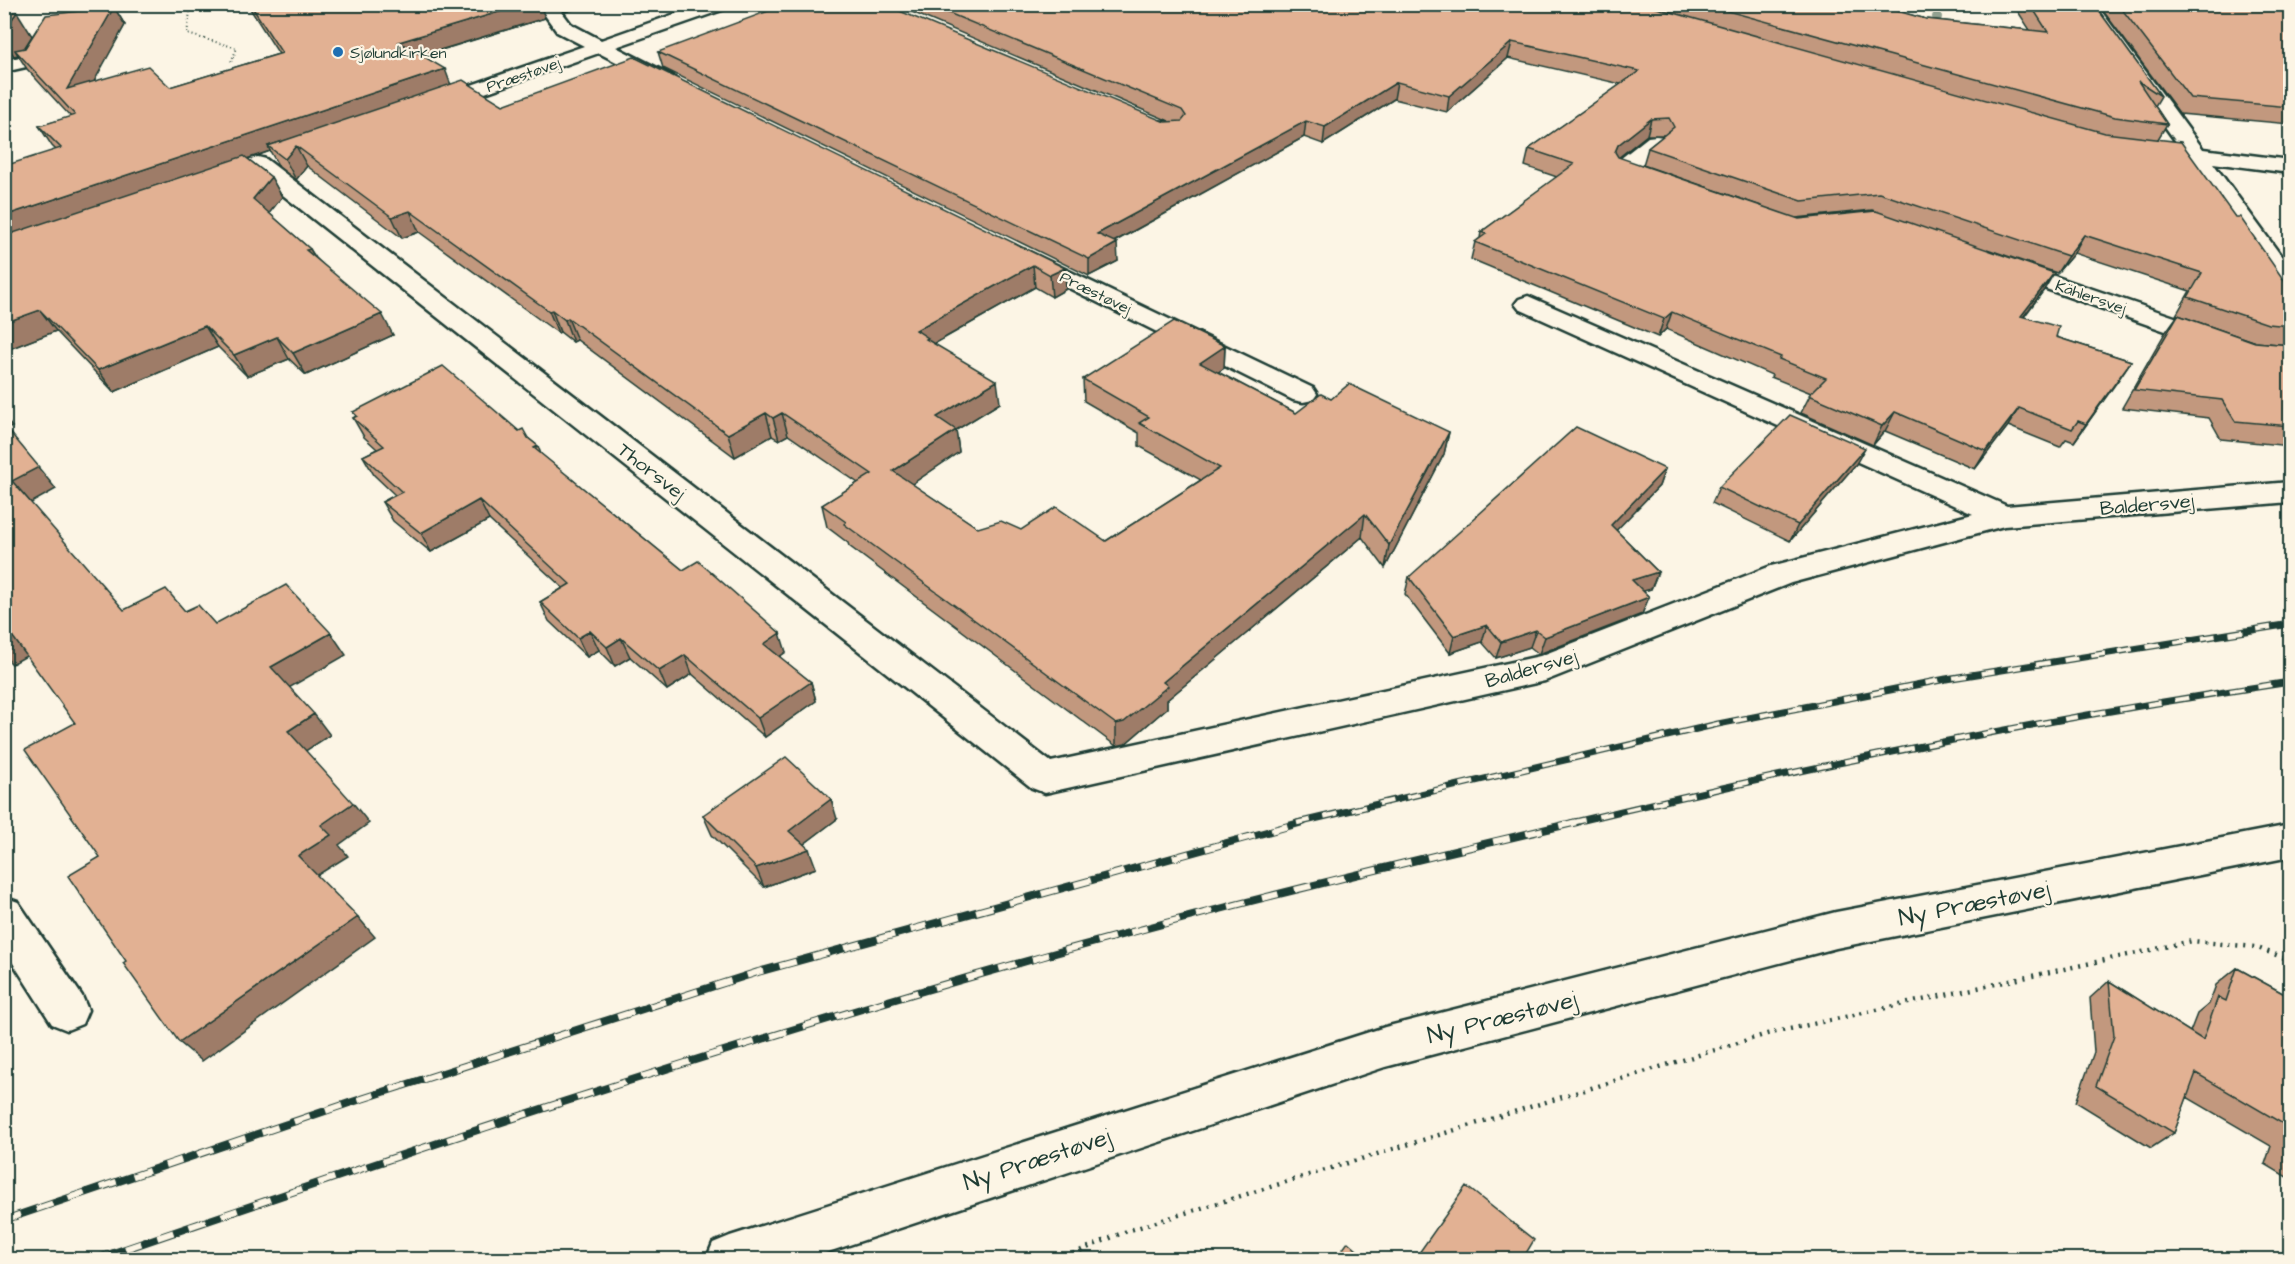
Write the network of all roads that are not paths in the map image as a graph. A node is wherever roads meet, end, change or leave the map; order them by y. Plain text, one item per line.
1 (546, 4) edge
2 (722, 4) edge
3 (2086, 4) edge
4 (50, 26) edge
5 (599, 47) junction
6 (4, 66) edge
7 (684, 89) edge
8 (419, 109) edge
9 (1656, 142) edge
10 (2127, 146) edge
11 (2197, 156) junction
12 (258, 164) edge
13 (2290, 166) edge
14 (1680, 188) edge
15 (1002, 246) edge
16 (1983, 258) edge
17 (2290, 284) edge
18 (1528, 304) dead end
19 (2290, 354) edge
20 (1303, 394) dead end
21 (2290, 492) edge
22 (2004, 516) junction
23 (1045, 778) joint
24 (2290, 841) edge
25 (4, 914) edge
26 (68, 1010) dead end
27 (730, 1260) edge

1 - 5 street
2 - 5 street, Præstøvej
3 - 11 street
4 - 6 street
5 - 7 street
5 - 8 street, Præstøvej
9 - 14 street
10 - 11 street
11 - 13 street
11 - 17 street
12 - 23 street, Thorsvej
15 - 20 street, Præstøvej
16 - 19 street, Kählersvej
18 - 22 street, Baldersvej
21 - 22 street, Baldersvej
22 - 23 street, Baldersvej
24 - 27 street, Ny Præstøvej
25 - 26 street

